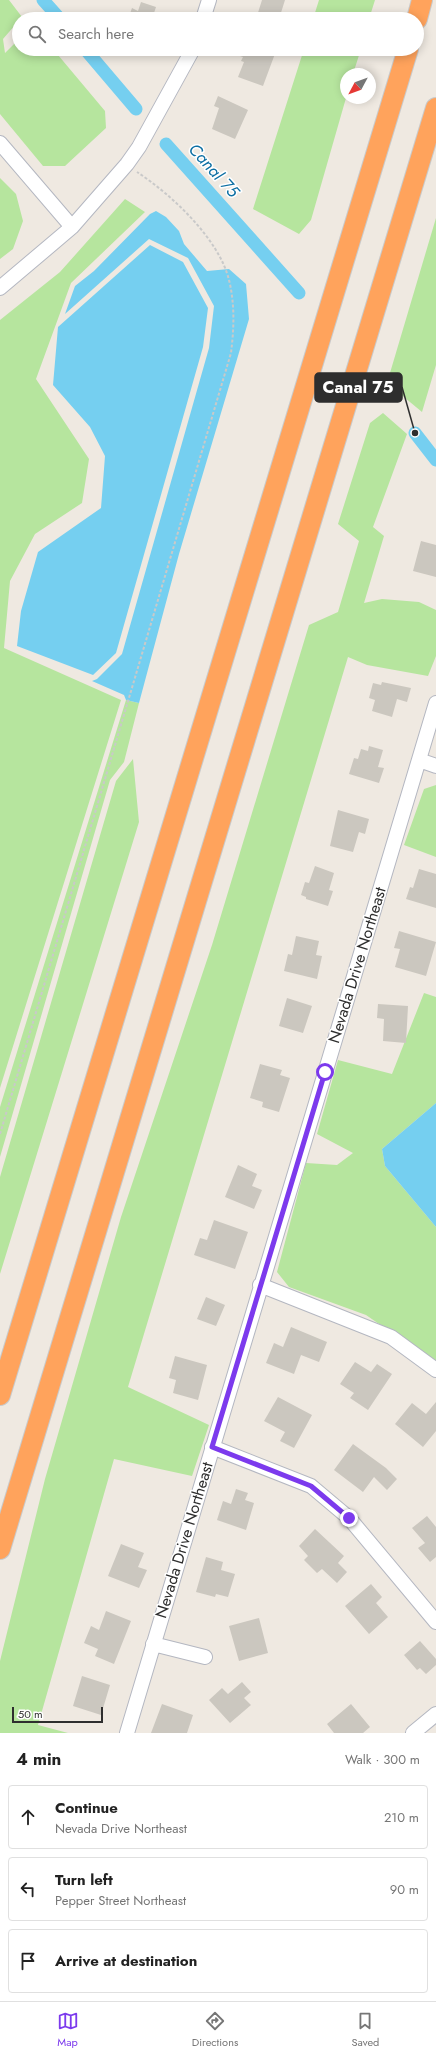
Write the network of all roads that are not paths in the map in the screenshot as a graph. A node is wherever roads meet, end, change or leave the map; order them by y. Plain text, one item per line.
1 (209, 0) edge
2 (422, 0) edge
3 (205, 12) edge
4 (419, 12) edge
5 (189, 56) edge
6 (406, 56) edge
7 (436, 108) edge
8 (0, 142) edge
9 (72, 226) junction
10 (0, 288) edge
11 (436, 703) edge
12 (419, 760) junction
13 (436, 766) edge
14 (260, 1285) junction
15 (436, 1370) edge
16 (0, 1395) edge
17 (212, 1447) junction
18 (0, 1549) edge
19 (436, 1622) edge
20 (153, 1644) junction
21 (206, 1657) dead end
22 (436, 1714) edge
23 (126, 1733) edge
24 (413, 1733) edge

1 - 3 street
2 - 4 highway
5 - 9 street
6 - 16 highway
7 - 18 highway
8 - 9 street
9 - 10 street
11 - 12 street, Nevada Drive Northeast
12 - 13 street
12 - 14 street, Nevada Drive Northeast
14 - 15 street
14 - 17 street, Nevada Drive Northeast
17 - 19 street
17 - 20 street, Nevada Drive Northeast
20 - 21 street
20 - 23 street, Nevada Drive Northeast
22 - 24 street

